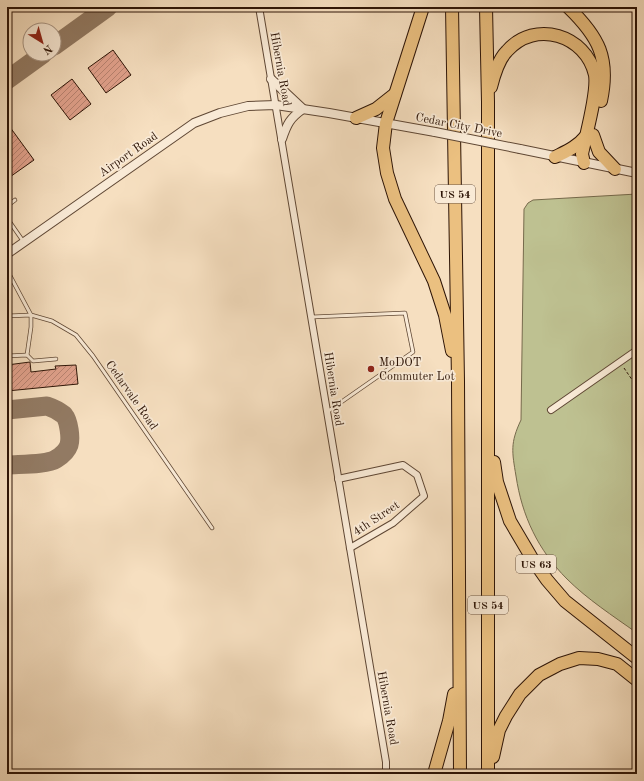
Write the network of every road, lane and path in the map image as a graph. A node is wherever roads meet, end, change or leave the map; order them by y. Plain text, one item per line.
1 (259, 7) edge
2 (423, 7) edge
3 (452, 7) edge
4 (486, 7) edge
5 (568, 7) edge
6 (271, 79) junction
7 (395, 94) junction
8 (488, 102) junction
9 (276, 105) junction
10 (304, 109) junction
11 (356, 118) junction
12 (386, 123) junction
13 (589, 136) junction
14 (282, 139) junction
15 (555, 157) junction
16 (584, 163) junction
17 (615, 169) junction
18 (637, 174) edge
19 (15, 200) dead end
20 (7, 206) edge
21 (7, 218) edge
22 (24, 242) junction
23 (7, 254) edge
24 (7, 270) edge
25 (30, 315) junction
26 (7, 316) edge
27 (312, 317) junction
28 (637, 350) edge
29 (27, 355) junction
30 (7, 356) edge
31 (56, 359) dead end
32 (620, 362) junction
33 (458, 381) junction
34 (637, 387) edge
35 (551, 410) dead end
36 (327, 412) junction
37 (488, 435) junction
38 (338, 479) junction
39 (212, 528) dead end
40 (350, 548) junction
41 (637, 658) edge
42 (460, 666) junction
43 (637, 680) edge
44 (386, 774) edge
45 (434, 774) edge
46 (460, 774) edge
47 (488, 774) edge

1 - 6 street, Hibernia Road
2 - 7 highway
3 - 33 highway, US 54
4 - 8 highway, US 54
5 - 13 highway
6 - 9 street, Hibernia Road
6 - 10 street
7 - 11 highway
7 - 12 highway
8 - 13 highway
8 - 37 highway, US 54
9 - 10 street, Cedar City Drive
9 - 14 street, Hibernia Road
9 - 22 street, Airport Road
10 - 11 street, Cedar City Drive
10 - 14 street
11 - 12 street, Cedar City Drive
12 - 15 street, Cedar City Drive, bridge
12 - 33 highway
13 - 15 highway
13 - 16 highway
13 - 17 highway
14 - 27 street, Hibernia Road
15 - 16 street, Cedar City Drive
16 - 17 street, Cedar City Drive
17 - 18 street, Cedar City Drive
19 - 20 lane
21 - 22 lane
22 - 23 street, Airport Road
24 - 25 lane
25 - 26 lane, Cedarvale Road
25 - 29 lane
25 - 39 lane, Cedarvale Road
27 - 36 street, Hibernia Road
27 - 36 lane
28 - 32 street
29 - 30 lane
29 - 31 lane
32 - 34 path
32 - 35 street
33 - 42 highway, US 54
36 - 38 street, Hibernia Road
37 - 41 highway, US 63
37 - 47 highway, US 54
38 - 40 street, Hibernia Road
38 - 40 street, 4th Street
40 - 44 street, Hibernia Road
42 - 45 highway
42 - 46 highway, US 54
43 - 47 highway

